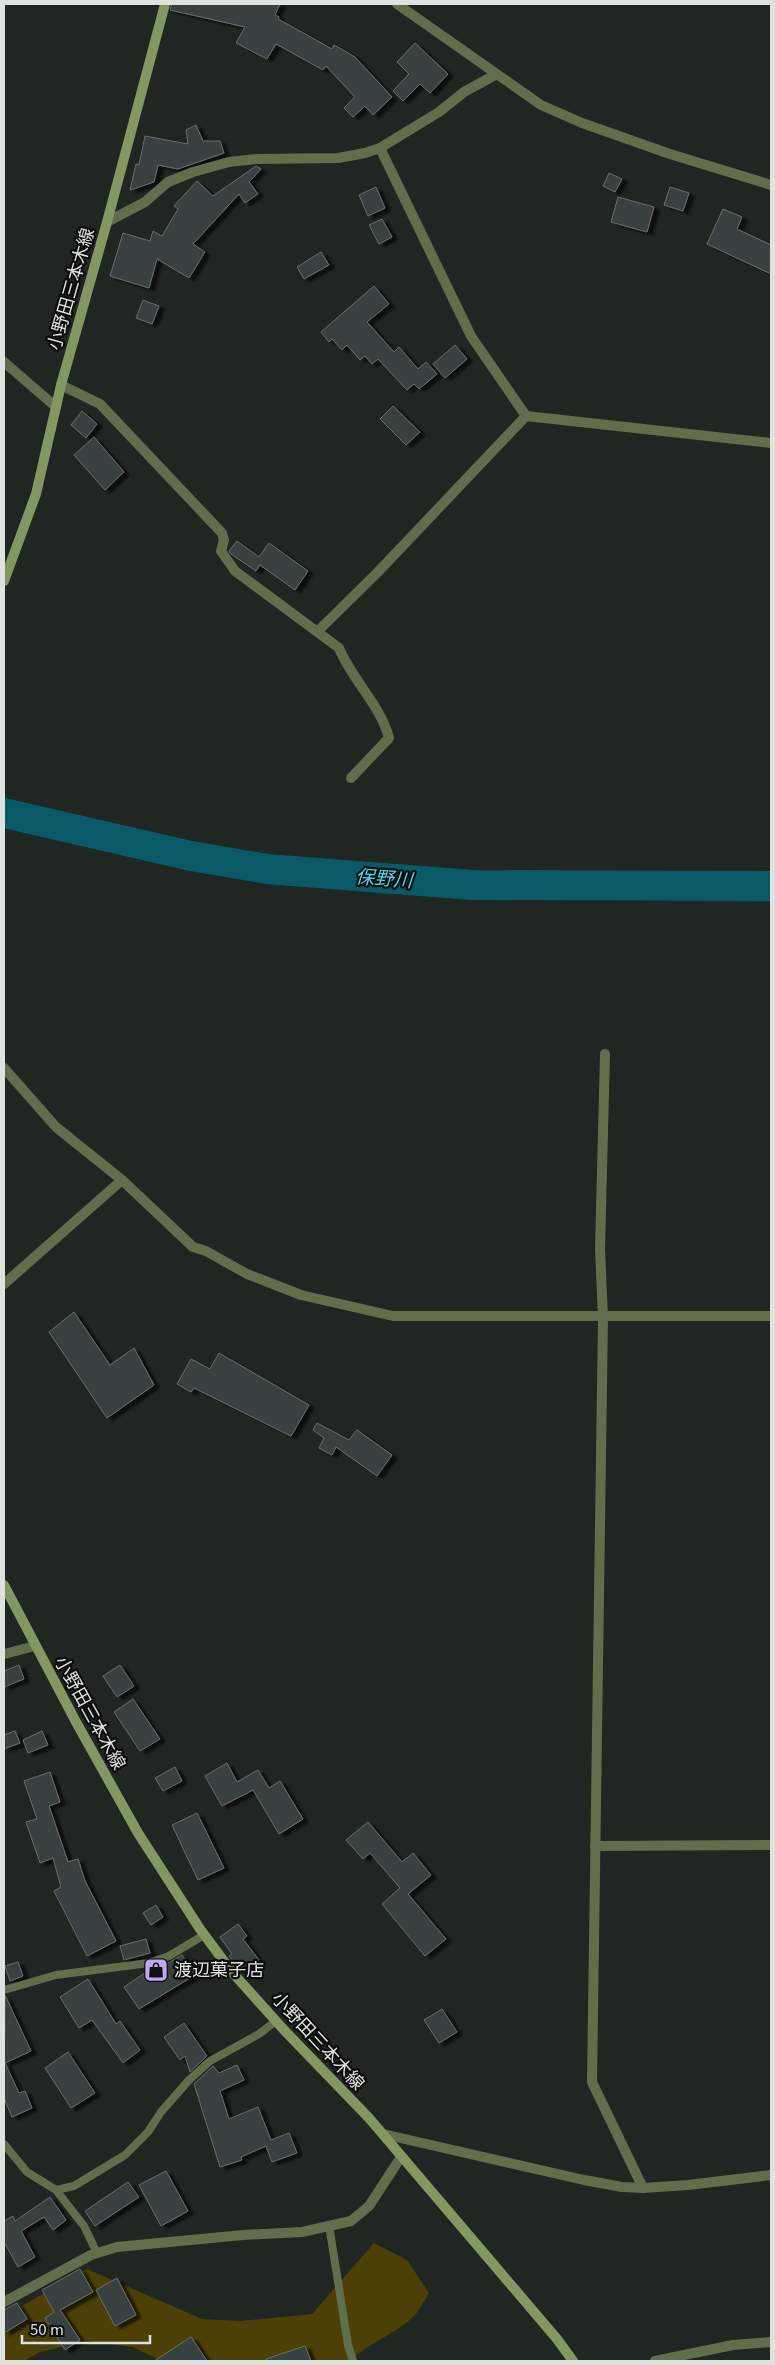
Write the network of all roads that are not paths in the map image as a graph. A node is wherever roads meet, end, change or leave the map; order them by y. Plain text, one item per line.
1 (165, 4) edge
2 (398, 4) edge
3 (496, 75) junction
4 (380, 148) junction
5 (771, 185) edge
6 (107, 222) junction
7 (4, 362) edge
8 (61, 385) junction
9 (56, 407) junction
10 (526, 416) junction
11 (771, 443) edge
12 (4, 582) edge
13 (318, 630) junction
14 (351, 778) dead end
15 (605, 1054) dead end
16 (4, 1068) edge
17 (122, 1180) junction
18 (4, 1284) edge
19 (771, 1316) edge
20 (603, 1317) junction
21 (4, 1586) edge
22 (35, 1646) junction
23 (4, 1654) edge
24 (771, 1845) edge
25 (595, 1846) junction
26 (204, 1935) junction
27 (4, 1990) edge
28 (276, 2021) junction
29 (383, 2134) junction
30 (4, 2144) edge
31 (400, 2157) junction
32 (771, 2175) edge
33 (643, 2188) junction
34 (56, 2190) junction
35 (329, 2225) junction
36 (97, 2253) junction
37 (4, 2302) edge
38 (771, 2342) edge
39 (353, 2361) edge
40 (573, 2361) edge
41 (655, 2361) edge

1 - 6 main road, 小野田三本木線
2 - 3 street
3 - 4 street
3 - 5 street
4 - 6 street
4 - 10 street
6 - 8 main road, 小野田三本木線
7 - 9 street
8 - 9 main road, 小野田三本木線
8 - 13 street
9 - 12 main road, 小野田三本木線
10 - 11 street
10 - 13 street
13 - 14 street
15 - 20 street
16 - 17 street
17 - 18 street
17 - 20 street
19 - 20 street
20 - 25 street
21 - 22 main road, 小野田三本木線
22 - 23 street
22 - 26 main road, 小野田三本木線
24 - 25 street
25 - 33 street
26 - 27 lane
26 - 28 main road, 小野田三本木線
28 - 29 main road, 小野田三本木線
28 - 34 lane
29 - 31 main road, 小野田三本木線
29 - 33 street
30 - 34 lane
31 - 35 street
31 - 40 main road, 小野田三本木線
32 - 33 street
34 - 36 lane
35 - 36 street
35 - 39 lane
36 - 37 street
38 - 41 street

